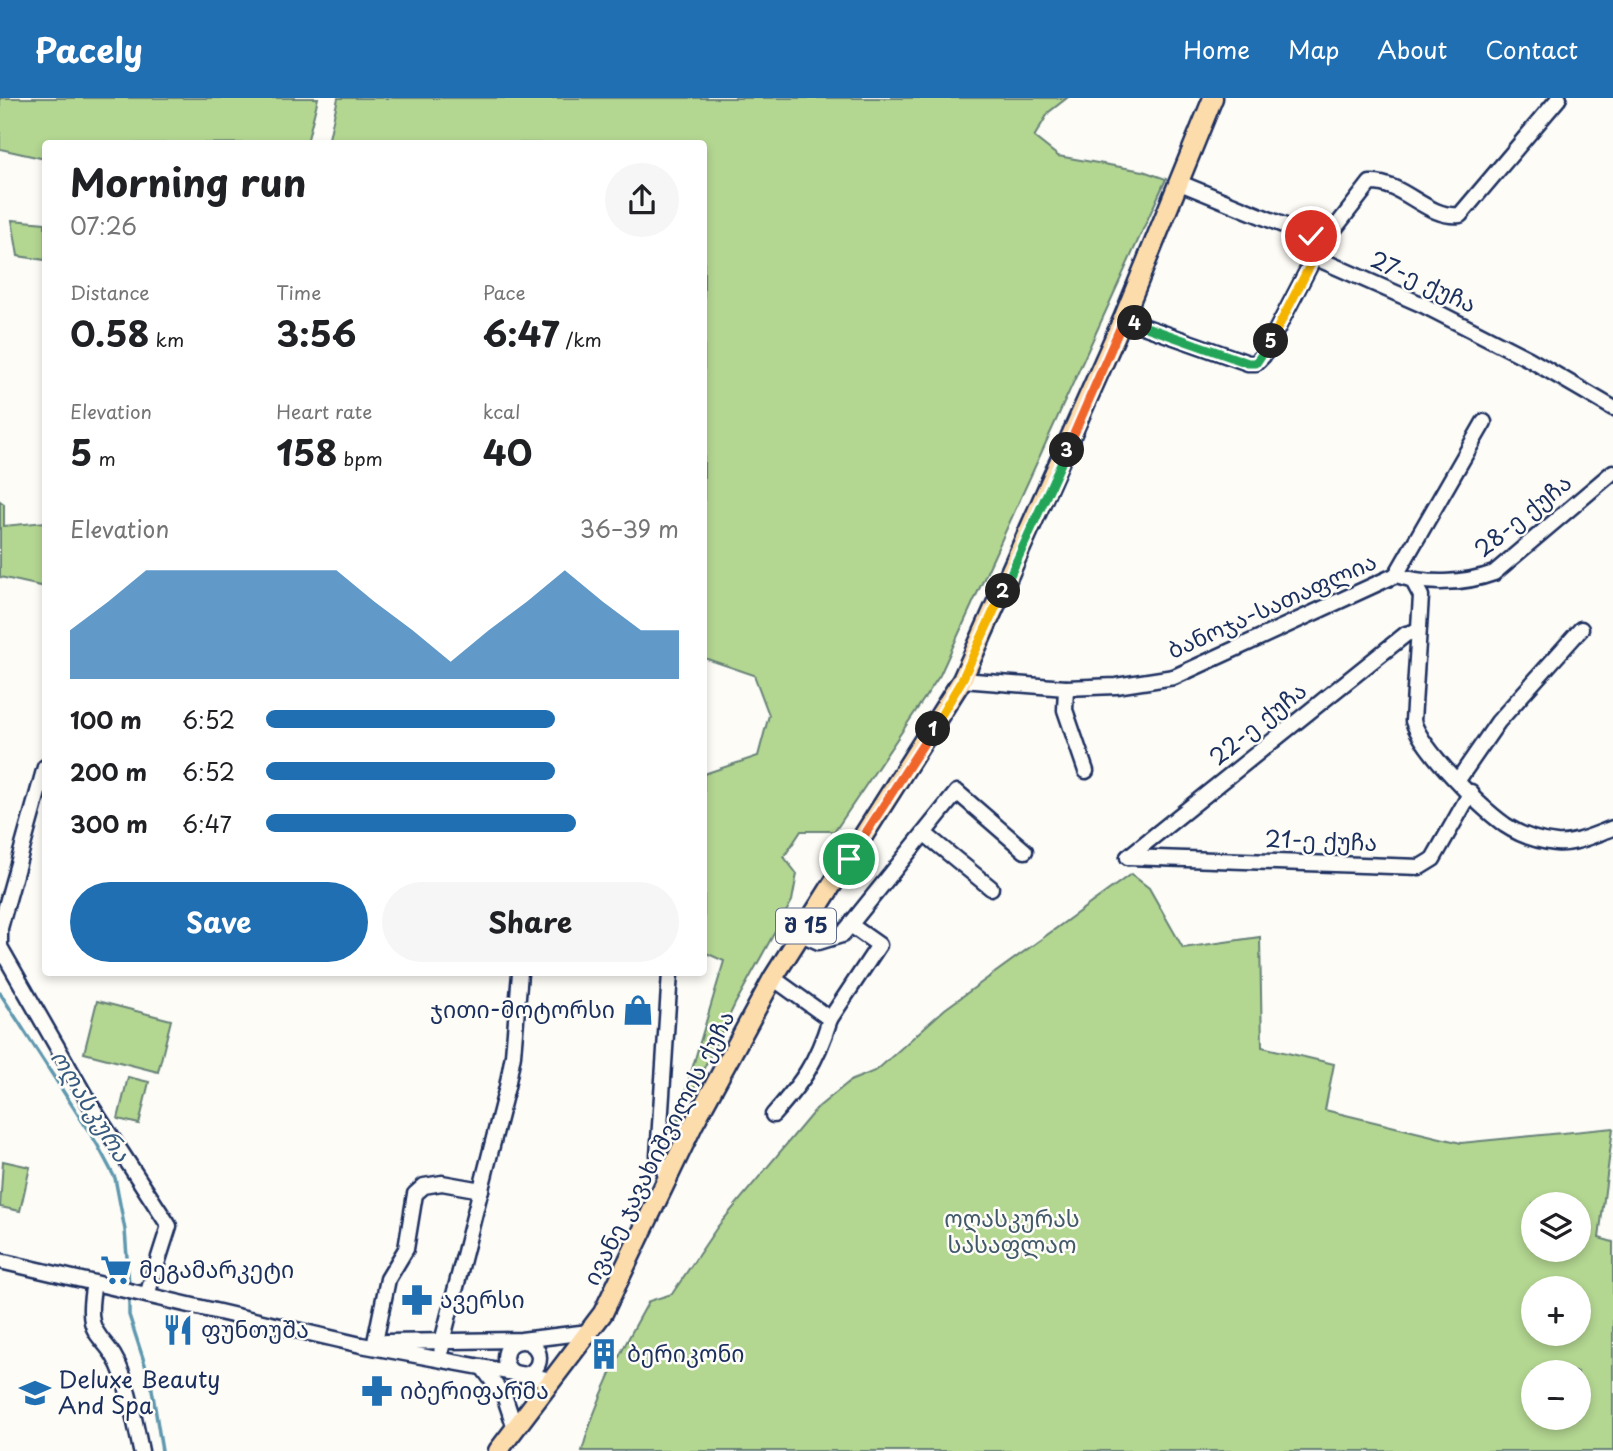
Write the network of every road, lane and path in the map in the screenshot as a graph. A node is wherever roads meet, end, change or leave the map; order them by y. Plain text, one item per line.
1 (1213, 98) edge
2 (1559, 98) edge
3 (1180, 183) junction
4 (1318, 250) junction
5 (1124, 319) junction
6 (1613, 408) edge
7 (1484, 422) dead end
8 (1613, 472) edge
9 (1396, 575) junction
10 (1413, 581) junction
11 (1581, 629) dead end
12 (1418, 631) junction
13 (962, 680) junction
14 (1066, 688) junction
15 (1086, 771) dead end
16 (42, 778) edge
17 (1458, 780) junction
18 (1471, 792) junction
19 (1613, 828) edge
20 (925, 834) junction
21 (1025, 851) dead end
22 (1128, 857) joint
23 (991, 888) dead end
24 (852, 926) junction
25 (801, 934) junction
26 (520, 976) edge
27 (670, 976) edge
28 (773, 978) junction
29 (830, 1019) junction
30 (773, 1115) dead end
31 (668, 1181) junction
32 (481, 1190) junction
33 (0, 1261) edge
34 (94, 1283) junction
35 (143, 1294) junction
36 (589, 1332) junction
37 (521, 1340) junction
38 (442, 1342) junction
39 (368, 1343) junction
40 (538, 1352) junction
41 (441, 1359) junction
42 (483, 1368) junction
43 (517, 1374) junction
44 (556, 1375) junction
45 (515, 1428) junction
46 (141, 1451) edge
47 (498, 1451) edge

1 - 3 main road, შ 15
2 - 4 street
3 - 4 street, 27-ე ქუჩა
3 - 5 main road, შ 15
4 - 5 street
4 - 6 street, 27-ე ქუჩა
5 - 13 main road, შ 15
7 - 9 street
8 - 10 street, 28-ე ქუჩა
9 - 10 street, ბანოჯა-სათაფლია
9 - 14 street, ბანოჯა-სათაფლია
10 - 12 street, ბანოჯა-სათაფლია
11 - 17 street
12 - 17 street, ბანოჯა-სათაფლია
12 - 22 street, 22-ე ქუჩა
13 - 14 street, ბანოჯა-სათაფლია
13 - 25 main road, ივანე ჯავახიშვილის ქუჩა / შ 15
14 - 15 street
16 - 35 street
17 - 18 street, ბანოჯა-სათაფლია
18 - 19 street, ბანოჯა-სათაფლია
18 - 22 street, 21-ე ქუჩა
20 - 21 street
20 - 23 street
20 - 24 street
24 - 25 street
24 - 29 street
25 - 28 main road, ივანე ჯავახიშვილის ქუჩა / შ 15
26 - 32 street
27 - 31 street
28 - 29 street
28 - 31 main road, ივანე ჯავახიშვილის ქუჩა / შ 15
29 - 30 street
31 - 36 main road, ივანე ჯავახიშვილის ქუჩა / შ 15
32 - 38 street
32 - 39 street
33 - 34 street
34 - 35 street
34 - 46 street
35 - 39 street
36 - 37 street
36 - 44 main road, ივანე ჯავახიშვილის ქუჩა
37 - 38 street
37 - 40 street
37 - 43 street
38 - 39 street
38 - 41 street
39 - 41 street
40 - 43 street
40 - 44 street
41 - 42 street
42 - 43 street
42 - 45 street
43 - 44 street
44 - 45 main road, ივანე ჯავახიშვილის ქუჩა
45 - 47 main road, ივანე ჯავახიშვილის ქუჩა

